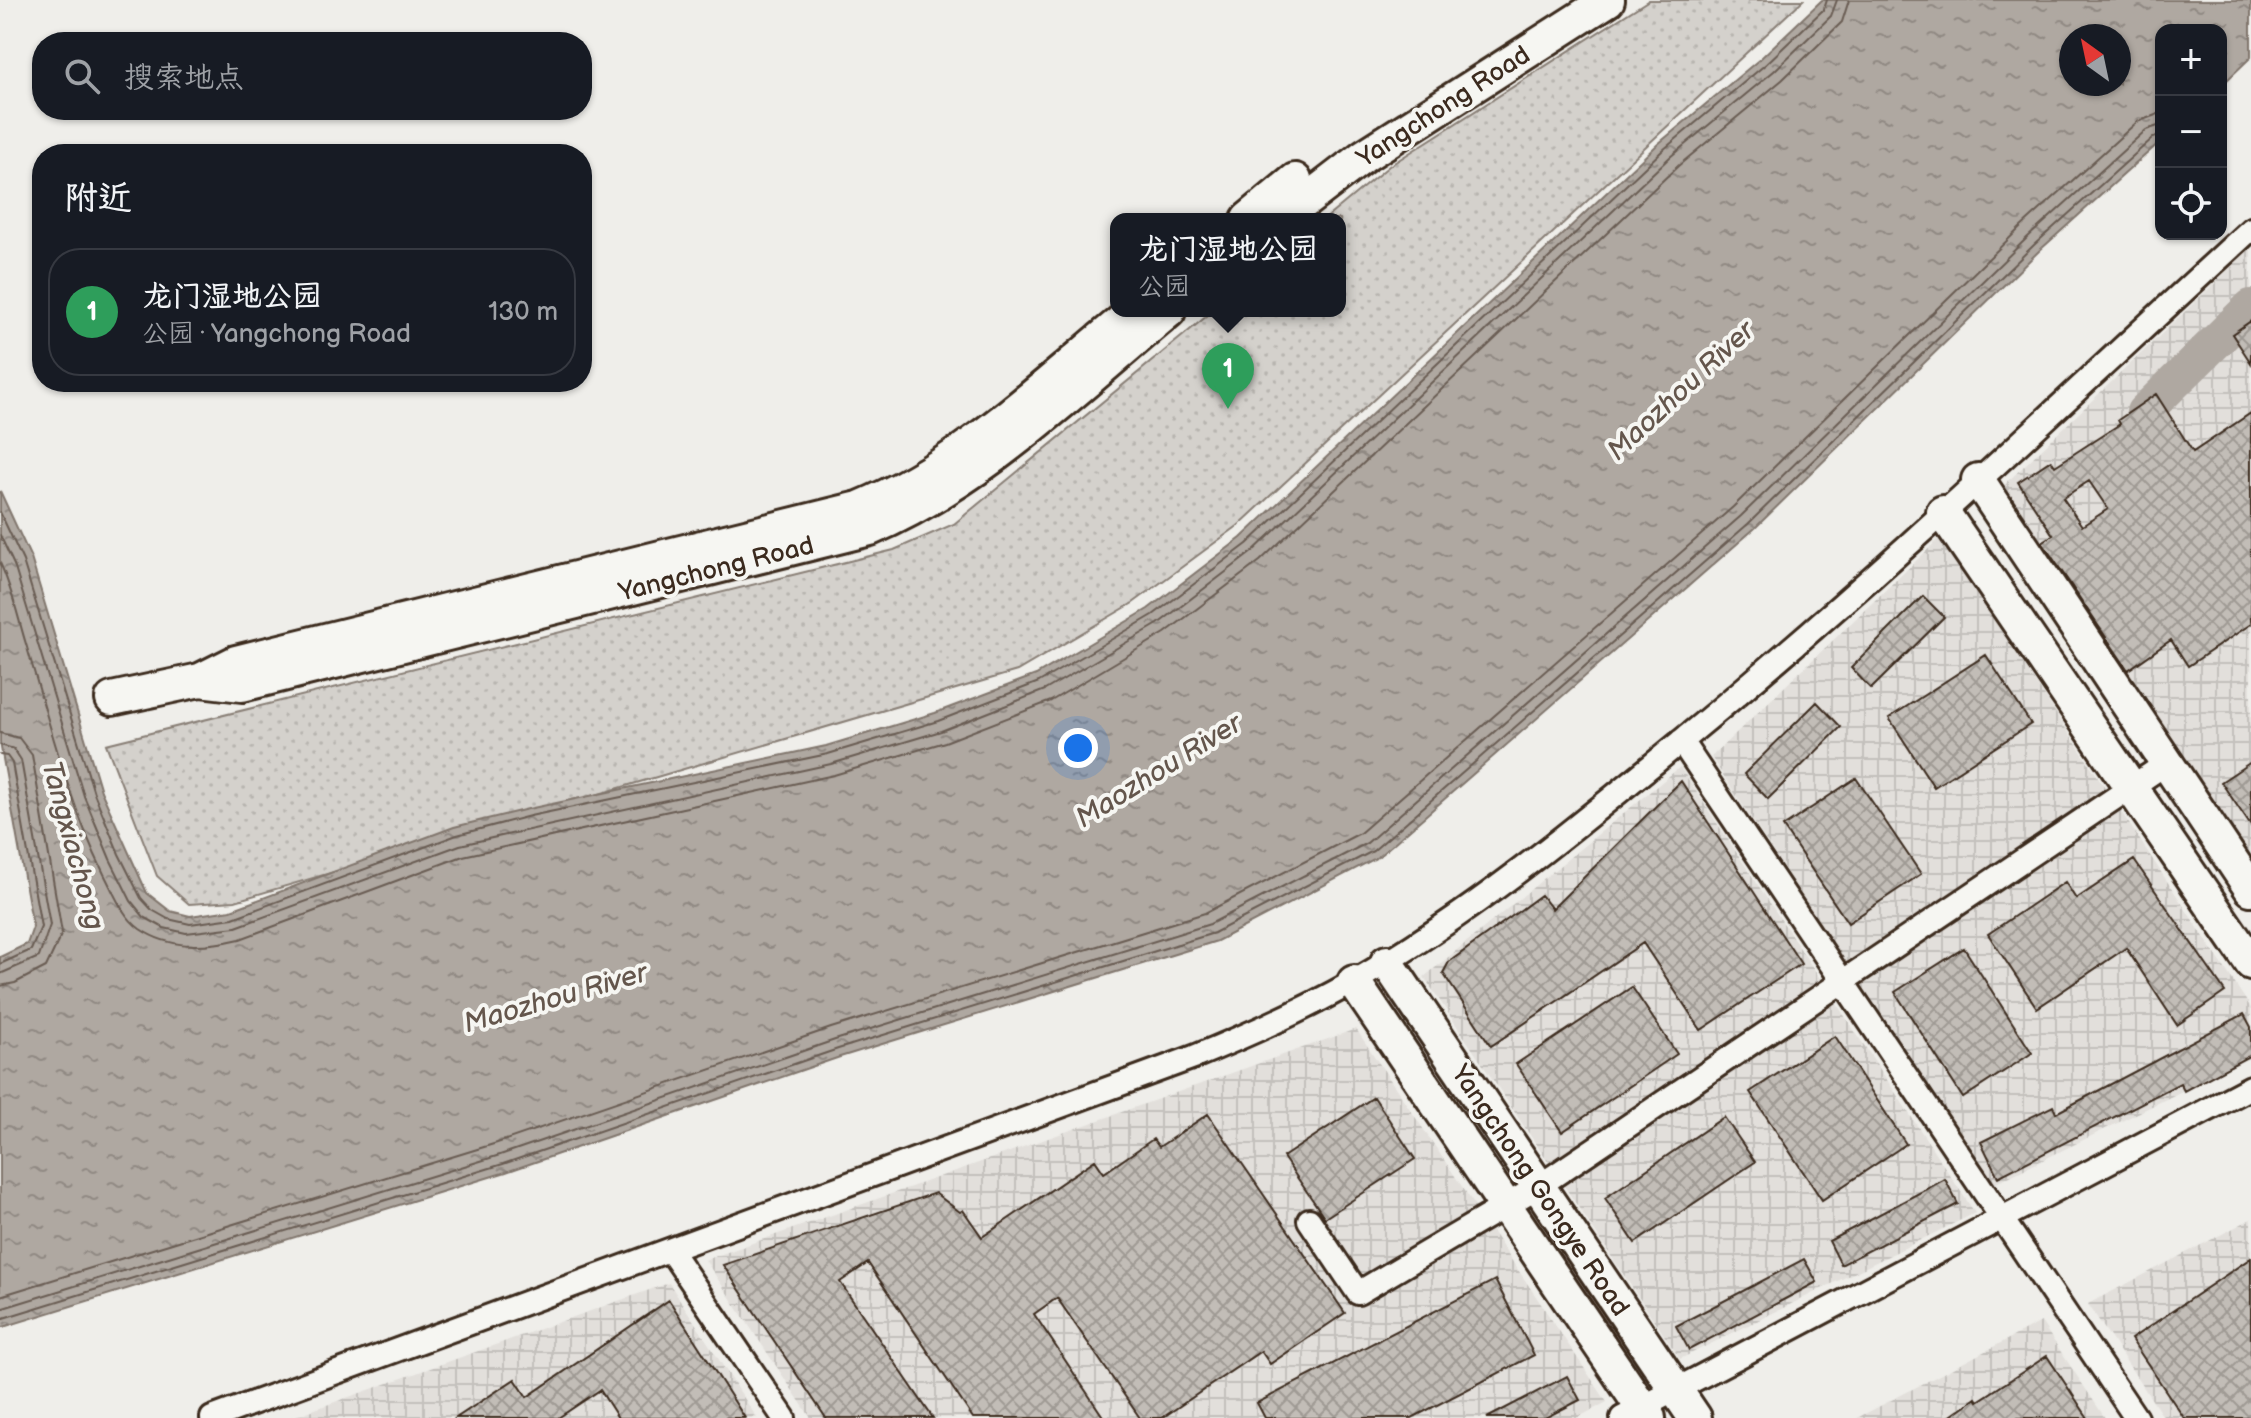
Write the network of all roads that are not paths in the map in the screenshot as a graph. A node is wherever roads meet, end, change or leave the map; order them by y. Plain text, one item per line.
1 (1568, 0) edge
2 (1608, 0) edge
3 (1256, 213) edge
4 (1290, 213) edge
5 (2251, 229) edge
6 (1127, 317) edge
7 (1162, 317) edge
8 (1978, 480) junction
9 (1943, 512) junction
10 (200, 680) junction
11 (112, 699) dead end
12 (1681, 741) junction
13 (2167, 763) junction
14 (2131, 787) junction
15 (2251, 889) edge
16 (1387, 962) junction
17 (2251, 963) edge
18 (1354, 982) junction
19 (1842, 983) junction
20 (2251, 1087) edge
21 (1539, 1186) junction
22 (1506, 1207) junction
23 (1999, 1219) junction
24 (1309, 1220) dead end
25 (670, 1250) junction
26 (1676, 1390) junction
27 (1638, 1415) edge
28 (212, 1418) edge
29 (784, 1418) edge
30 (1695, 1418) edge
31 (2136, 1418) edge

1 - 3 street, Yangchong Road
2 - 4 street, Yangchong Road
5 - 8 street
6 - 10 street, Yangchong Road
7 - 10 street, Yangchong Road
8 - 9 street
8 - 13 street
9 - 12 street
9 - 14 street
10 - 11 street, Yangchong Road
12 - 16 street
12 - 19 street
13 - 14 street
13 - 15 street
14 - 17 street
14 - 19 street
16 - 18 street
16 - 21 street, Yangchong Gongye Road
18 - 22 street, Yangchong Gongye Road
18 - 25 street
19 - 21 street
19 - 23 street
20 - 23 street
21 - 22 street
21 - 26 street, Yangchong Gongye Road
22 - 24 street
22 - 27 street, Yangchong Gongye Road
23 - 26 street
23 - 31 street
25 - 28 street
25 - 29 street
26 - 27 street
26 - 30 street, Yangchong Gongye Road

